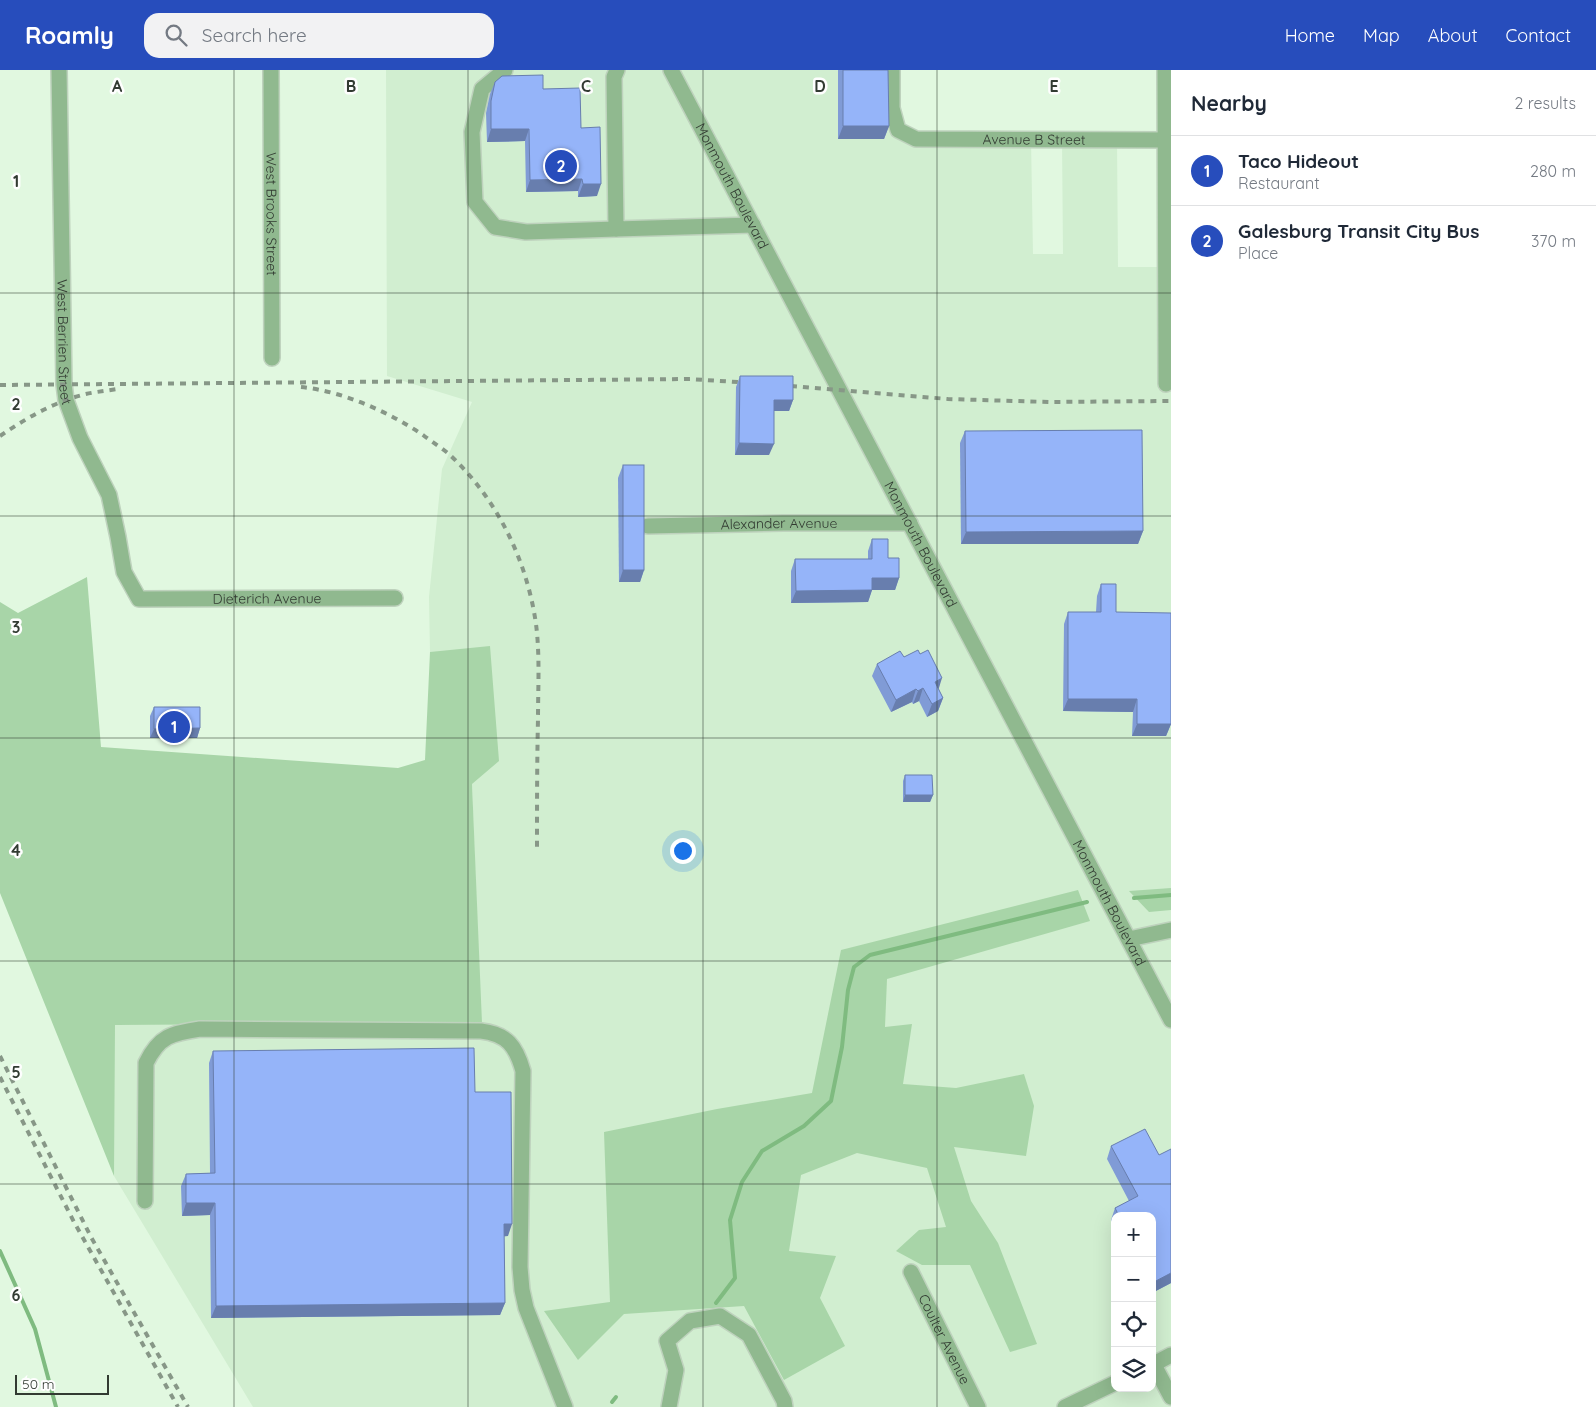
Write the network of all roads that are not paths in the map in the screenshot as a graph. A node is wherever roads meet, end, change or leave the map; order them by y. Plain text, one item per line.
1 (59, 70) edge
2 (271, 70) edge
3 (505, 70) edge
4 (617, 70) edge
5 (671, 70) edge
6 (892, 70) edge
7 (1165, 70) edge
8 (1168, 140) edge
9 (753, 225) junction
10 (616, 229) junction
11 (272, 358) dead end
12 (1166, 384) dead end
13 (910, 523) junction
14 (648, 526) dead end
15 (139, 598) joint
16 (395, 598) dead end
17 (1171, 930) edge
18 (1129, 938) junction
19 (1171, 1020) edge
20 (145, 1201) dead end
21 (911, 1272) dead end
22 (1171, 1355) edge
23 (1156, 1363) edge
24 (1156, 1370) edge
25 (1111, 1386) edge
26 (1171, 1397) edge
27 (1083, 1403) edge
28 (565, 1407) edge
29 (669, 1407) edge
30 (785, 1407) edge
31 (978, 1407) edge
32 (1065, 1407) edge

1 - 15 street, West Berrien Street
2 - 11 street, West Brooks Street
3 - 10 street
4 - 10 street
5 - 9 street, Monmouth Boulevard
6 - 8 street, Avenue B Street
7 - 8 street
8 - 12 street
9 - 10 street
9 - 13 street, Monmouth Boulevard
13 - 14 street, Alexander Avenue
13 - 18 street, Monmouth Boulevard
15 - 16 street, Dieterich Avenue
17 - 18 street
18 - 19 street, Monmouth Boulevard
20 - 28 street
21 - 31 street, Coulter Avenue
22 - 23 street
24 - 26 street
25 - 27 street
27 - 32 street
29 - 30 street

